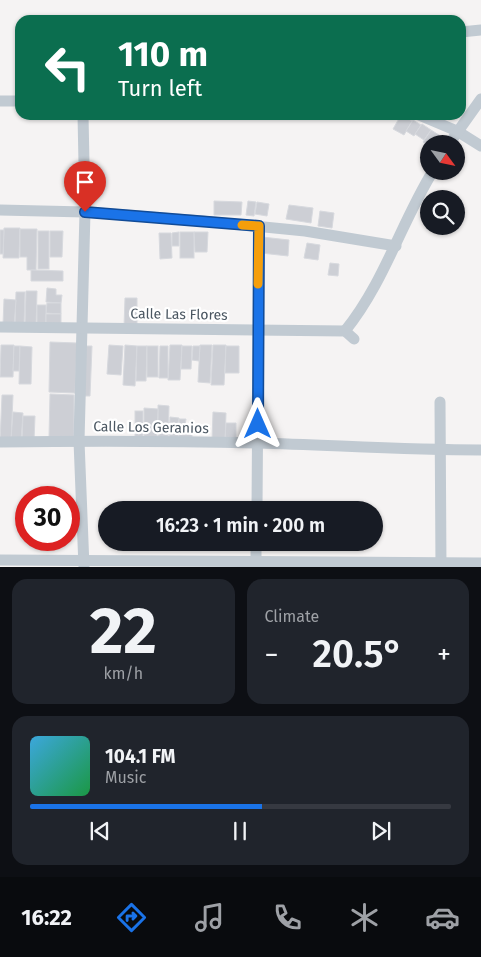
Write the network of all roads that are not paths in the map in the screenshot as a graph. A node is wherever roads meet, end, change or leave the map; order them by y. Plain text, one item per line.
1 (481, 30) edge
2 (466, 32) edge
3 (481, 99) edge
4 (0, 101) edge
5 (15, 101) edge
6 (466, 119) edge
7 (83, 120) edge
8 (431, 120) edge
9 (465, 120) edge
10 (457, 131) junction
11 (455, 135) edge
12 (481, 146) edge
13 (429, 180) edge
14 (0, 210) edge
15 (85, 212) junction
16 (259, 226) junction
17 (396, 246) junction
18 (0, 327) edge
19 (81, 328) junction
20 (258, 330) junction
21 (345, 331) junction
22 (354, 339) dead end
23 (440, 402) dead end
24 (79, 441) junction
25 (0, 442) edge
26 (258, 443) junction
27 (439, 450) junction
28 (481, 450) edge
29 (257, 501) edge
30 (256, 551) edge
31 (0, 560) edge
32 (481, 563) edge
33 (84, 564) edge
34 (256, 564) edge
35 (440, 565) edge

1 - 2 street
3 - 6 street
4 - 5 street
7 - 15 street
8 - 10 street
9 - 10 street
10 - 11 street
10 - 12 street
13 - 17 street
14 - 15 street
15 - 16 street
15 - 19 street
16 - 17 street
16 - 20 street
17 - 21 street
18 - 19 street, Calle Las Flores
19 - 20 street, Calle Las Flores
19 - 24 street
20 - 21 street, Calle Las Flores
20 - 26 street
21 - 22 street
23 - 27 street
24 - 25 street, Calle Los Geranios
24 - 26 street, Calle Los Geranios
24 - 33 street
26 - 27 street, Calle Los Geranios
26 - 29 street
27 - 28 street, Calle Los Geranios
27 - 35 street
30 - 34 street
31 - 33 street
32 - 35 street
33 - 34 street
34 - 35 street

